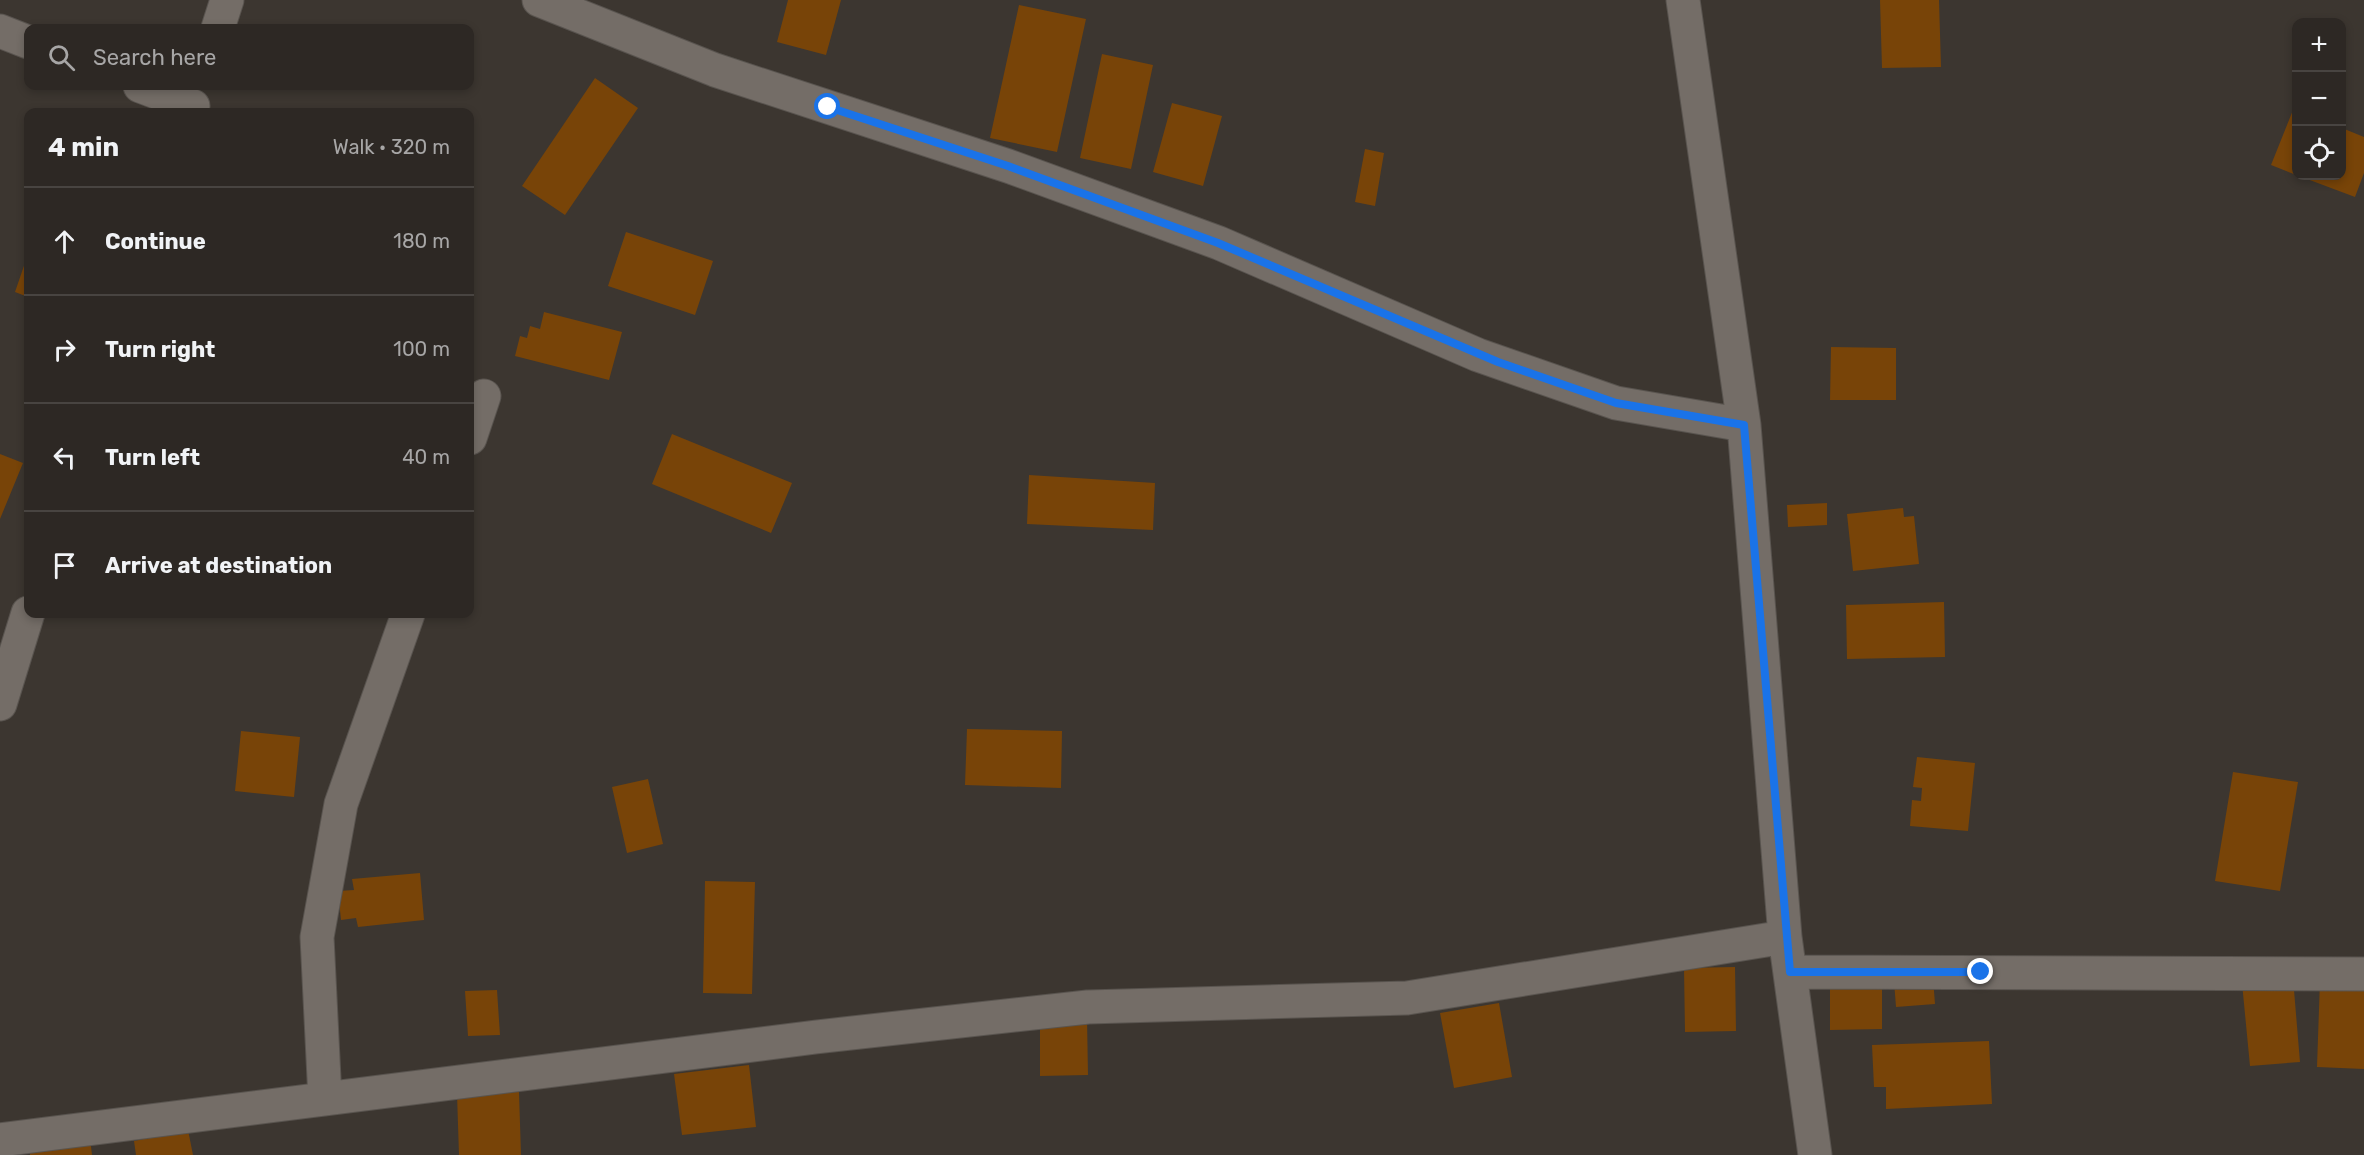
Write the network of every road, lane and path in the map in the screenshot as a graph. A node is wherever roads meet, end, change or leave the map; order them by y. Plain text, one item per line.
1 (227, 0) edge
2 (539, 0) edge
3 (1683, 0) edge
4 (219, 24) edge
5 (0, 31) edge
6 (24, 40) edge
7 (155, 90) edge
8 (195, 101) edge
9 (484, 396) dead end
10 (1744, 425) junction
11 (474, 426) edge
12 (26, 618) edge
13 (407, 618) edge
14 (0, 704) edge
15 (1785, 937) junction
16 (1790, 972) junction
17 (2364, 974) edge
18 (325, 1100) junction
19 (0, 1140) edge
20 (1815, 1155) edge

1 - 4 street
2 - 10 street
3 - 10 street
5 - 6 street
7 - 8 street
9 - 11 street
10 - 15 street
12 - 14 street
13 - 18 street
15 - 16 street
15 - 18 street
16 - 17 street
16 - 20 street
18 - 19 street

